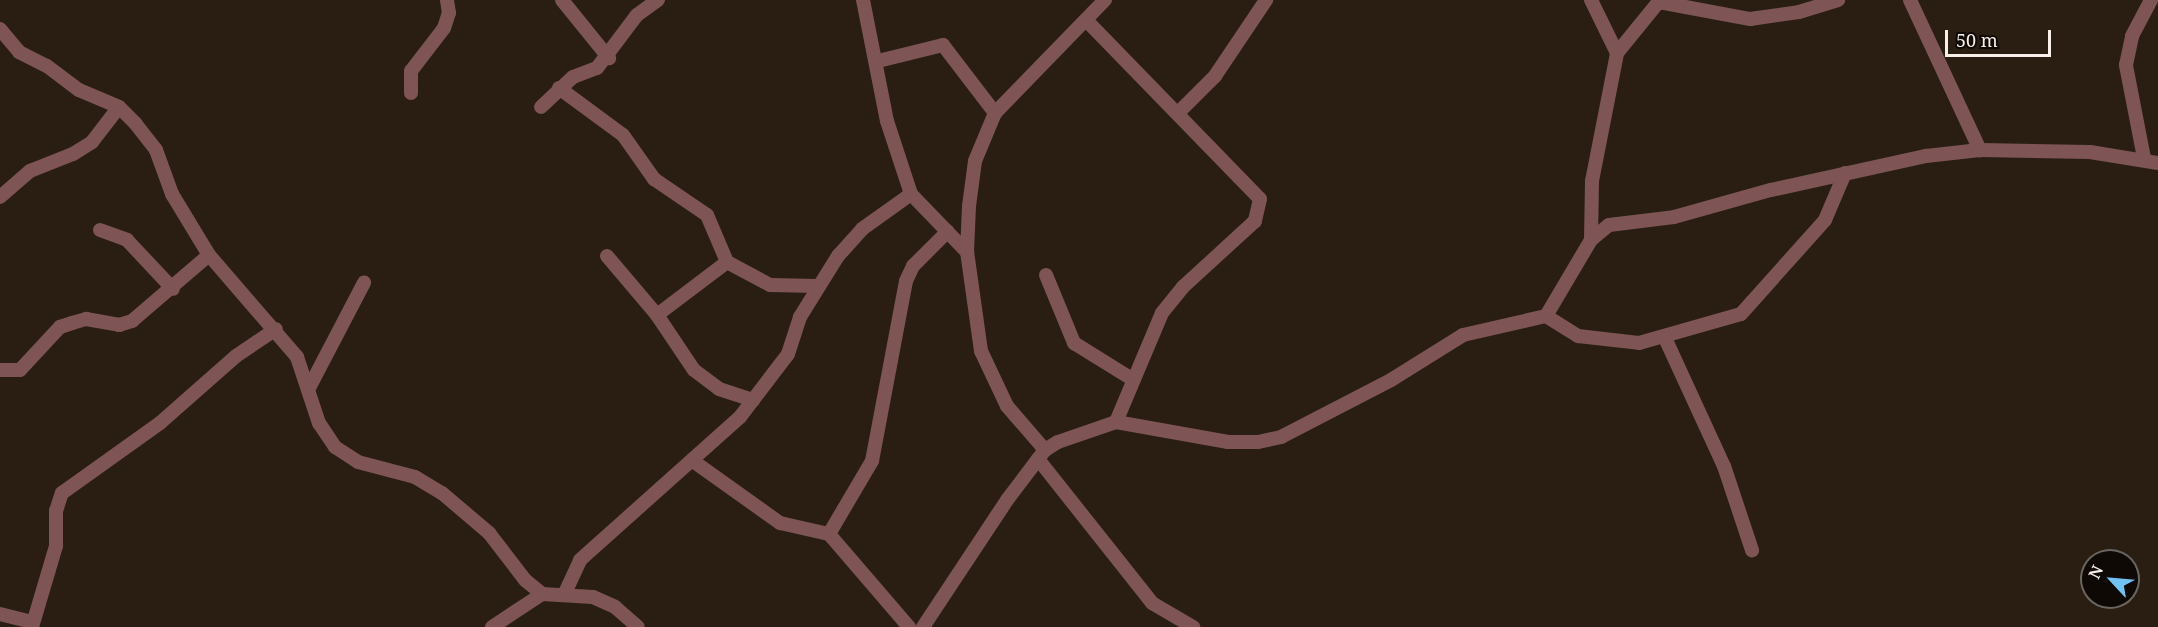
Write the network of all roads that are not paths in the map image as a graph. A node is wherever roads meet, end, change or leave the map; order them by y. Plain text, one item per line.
1 (447, 0) edge
2 (562, 0) edge
3 (658, 0) edge
4 (863, 0) edge
5 (1105, 0) edge
6 (1266, 0) edge
7 (1591, 0) edge
8 (1838, 0) edge
9 (1910, 0) edge
10 (2151, 0) edge
11 (1660, 1) edge
12 (1087, 21) junction
13 (0, 29) edge
14 (1617, 53) junction
15 (609, 58) junction
16 (878, 61) junction
17 (559, 88) junction
18 (411, 93) dead end
19 (119, 107) junction
20 (542, 107) dead end
21 (1179, 112) junction
22 (995, 113) junction
23 (1980, 150) junction
24 (2144, 158) junction
25 (2158, 163) edge
26 (1845, 173) junction
27 (3, 188) edge
28 (911, 194) junction
29 (100, 230) dead end
30 (948, 231) junction
31 (1590, 240) junction
32 (967, 252) junction
33 (209, 255) junction
34 (607, 256) dead end
35 (727, 262) junction
36 (1046, 275) dead end
37 (364, 283) dead end
38 (817, 286) junction
39 (173, 289) junction
40 (657, 315) junction
41 (1546, 315) junction
42 (276, 329) junction
43 (1665, 338) junction
44 (0, 370) edge
45 (1132, 379) junction
46 (309, 388) junction
47 (753, 400) junction
48 (1116, 422) junction
49 (1041, 454) junction
50 (693, 461) junction
51 (829, 534) junction
52 (1752, 550) dead end
53 (542, 594) junction
54 (564, 595) junction
55 (0, 614) edge
56 (32, 625) edge
57 (492, 627) edge
58 (638, 627) edge
59 (909, 627) edge
60 (923, 627) edge
61 (1193, 627) edge

1 - 18 street
2 - 15 street
3 - 15 street
4 - 16 street
5 - 12 street
6 - 21 street
7 - 14 street
8 - 11 street
9 - 23 street
10 - 24 street
11 - 14 street
12 - 21 street
12 - 22 street
13 - 19 street
14 - 31 street
15 - 17 street
16 - 22 street
16 - 28 street
17 - 20 street
17 - 35 street
19 - 27 street
19 - 33 street
21 - 45 street
22 - 32 street
23 - 24 street
23 - 26 street
24 - 25 street
26 - 31 street
26 - 43 street
28 - 30 street
28 - 38 street
29 - 39 street
30 - 32 street
30 - 51 street
31 - 41 street
32 - 49 street
33 - 39 street
33 - 42 street
34 - 40 street
35 - 38 street
35 - 40 street
36 - 45 street
37 - 46 street
38 - 47 street
39 - 44 street
40 - 47 street
41 - 43 street
41 - 48 street
42 - 46 street
42 - 56 street
43 - 52 street
45 - 48 street
46 - 53 street
47 - 50 street
48 - 49 street
49 - 60 street
49 - 61 street
50 - 51 street
50 - 54 street
51 - 59 street
53 - 54 street
53 - 57 street
54 - 58 street
55 - 56 street

